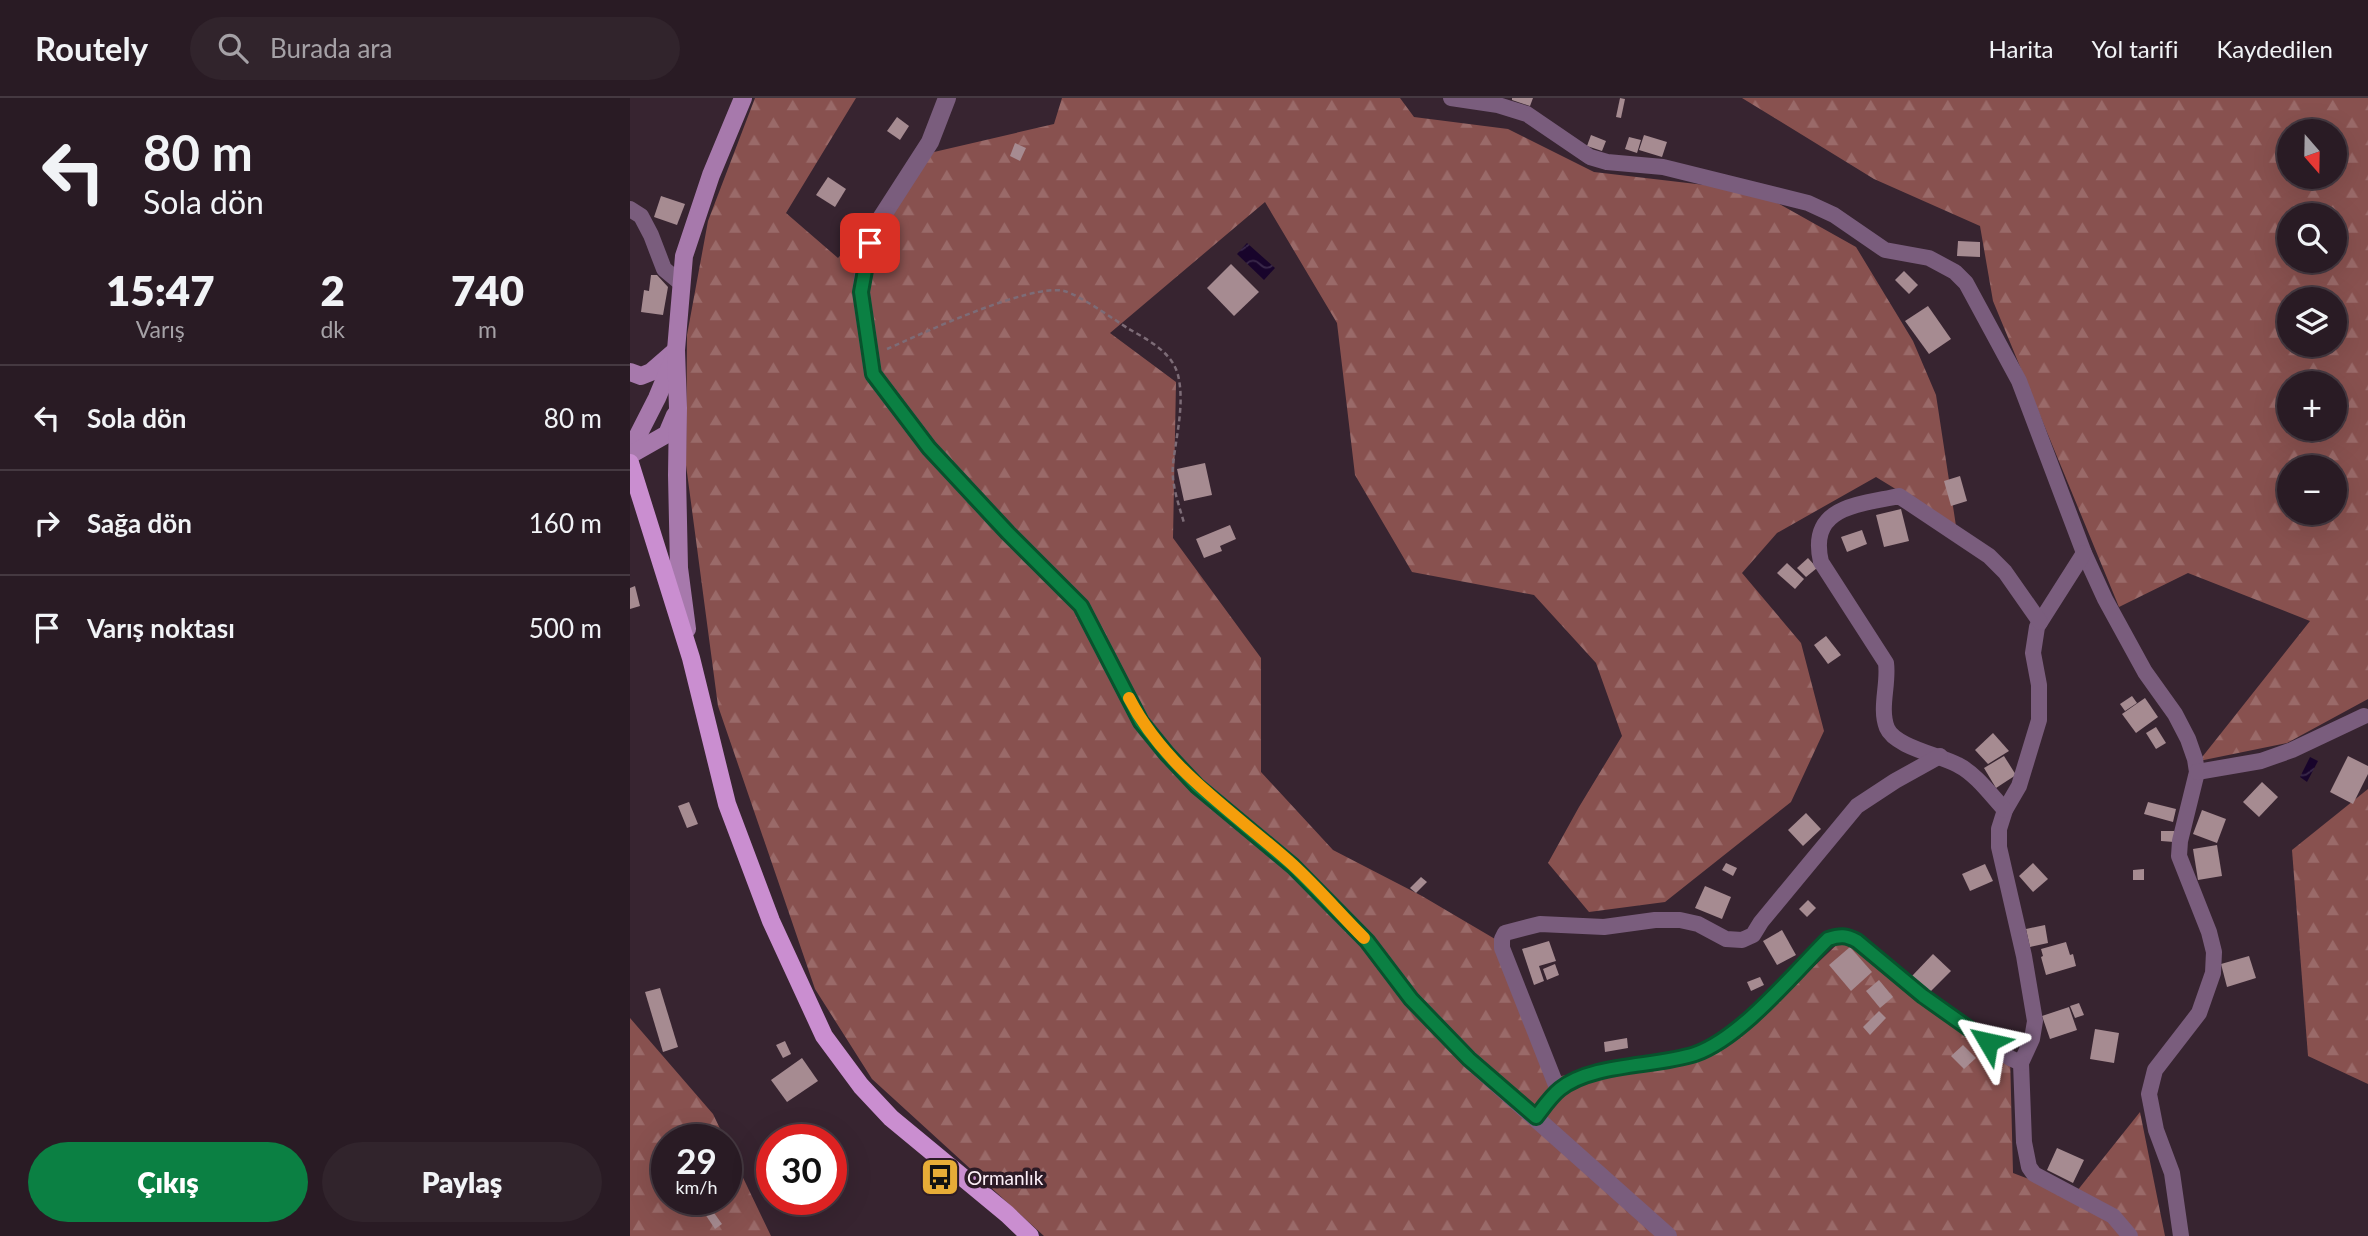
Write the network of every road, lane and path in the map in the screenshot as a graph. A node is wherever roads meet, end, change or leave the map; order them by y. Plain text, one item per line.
1 (743, 98) edge
2 (947, 98) edge
3 (1451, 98) edge
4 (630, 209) edge
5 (682, 284) junction
6 (676, 350) junction
7 (871, 356) junction
8 (630, 372) edge
9 (678, 408) junction
10 (630, 453) edge
11 (630, 463) edge
12 (1184, 523) dead end
13 (2084, 553) junction
14 (2039, 622) junction
15 (691, 658) junction
16 (2364, 716) dead end
17 (1940, 756) junction
18 (2197, 772) junction
19 (2005, 810) junction
20 (2021, 1063) junction
21 (1558, 1090) junction
22 (1536, 1117) junction
23 (1030, 1236) edge
24 (1668, 1236) edge
25 (2130, 1236) edge
26 (2181, 1236) edge

1 - 5 main road
2 - 7 street
3 - 13 street
4 - 5 street
5 - 6 main road
6 - 8 main road
6 - 9 main road
6 - 10 main road
7 - 12 path
7 - 22 street
9 - 10 main road
9 - 15 main road
11 - 15 main road
13 - 14 street
13 - 18 street
14 - 17 street
14 - 19 street
15 - 23 main road
16 - 18 street
17 - 19 street
17 - 21 street
18 - 26 street
19 - 20 street
20 - 21 street
20 - 25 street
21 - 22 street
22 - 24 street

